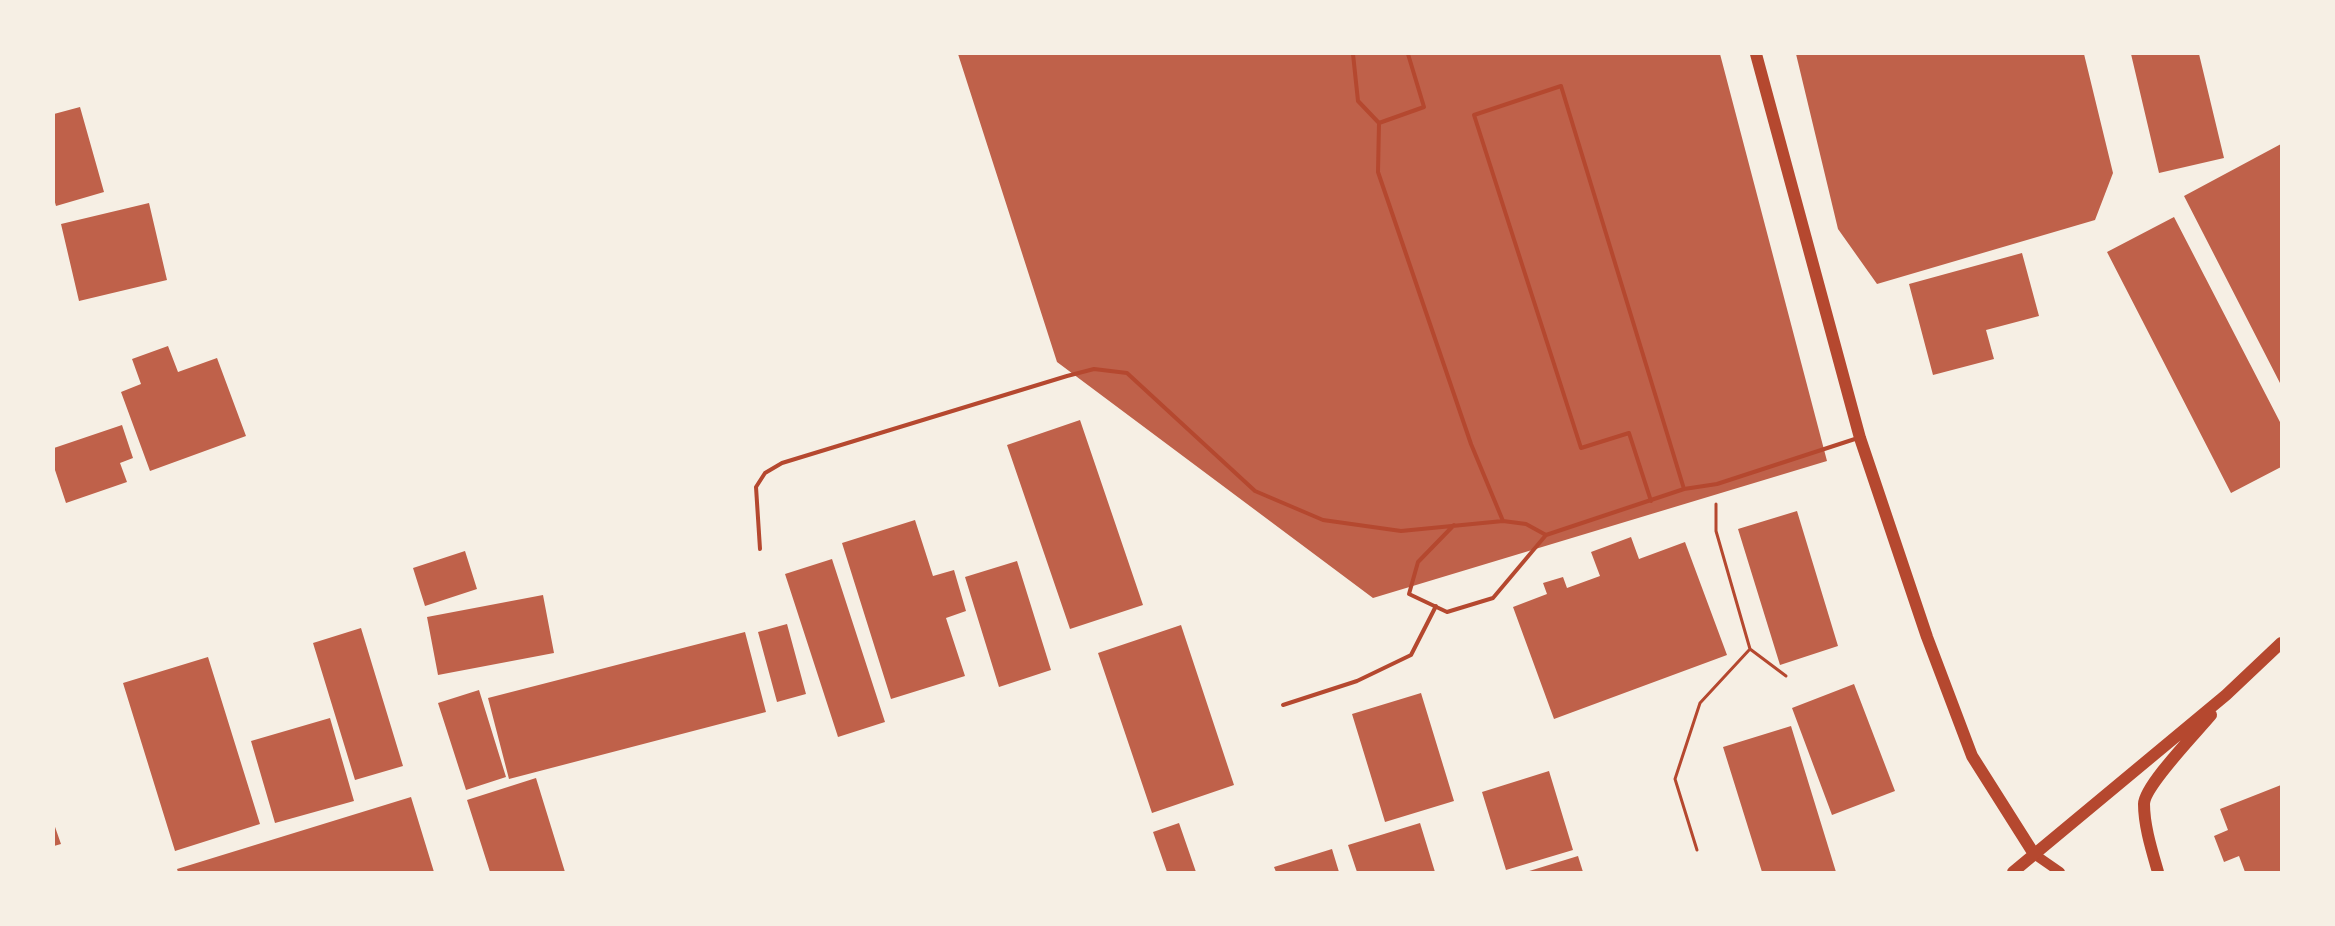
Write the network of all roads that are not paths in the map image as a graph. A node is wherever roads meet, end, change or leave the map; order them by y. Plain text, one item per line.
1 (1352, 54) edge
2 (1408, 54) edge
3 (1756, 54) edge
4 (1379, 123) junction
5 (1860, 438) junction
6 (1684, 489) junction
7 (1651, 501) junction
8 (1503, 521) junction
9 (1454, 526) junction
10 (1546, 536) junction
11 (760, 549) dead end
12 (1436, 606) junction
13 (2281, 643) edge
14 (2226, 695) junction
15 (1283, 705) dead end
16 (2034, 854) junction
17 (2012, 872) edge
18 (2060, 872) edge
19 (2158, 872) edge

1 - 4 lane
2 - 4 lane
3 - 5 main road
4 - 8 lane
5 - 6 lane
5 - 16 main road
6 - 7 lane
6 - 7 lane
7 - 10 lane
8 - 9 lane
8 - 10 lane
9 - 11 lane
9 - 12 lane
10 - 12 lane
12 - 15 lane
13 - 14 main road
14 - 16 main road
14 - 19 main road
16 - 17 main road
16 - 18 main road

